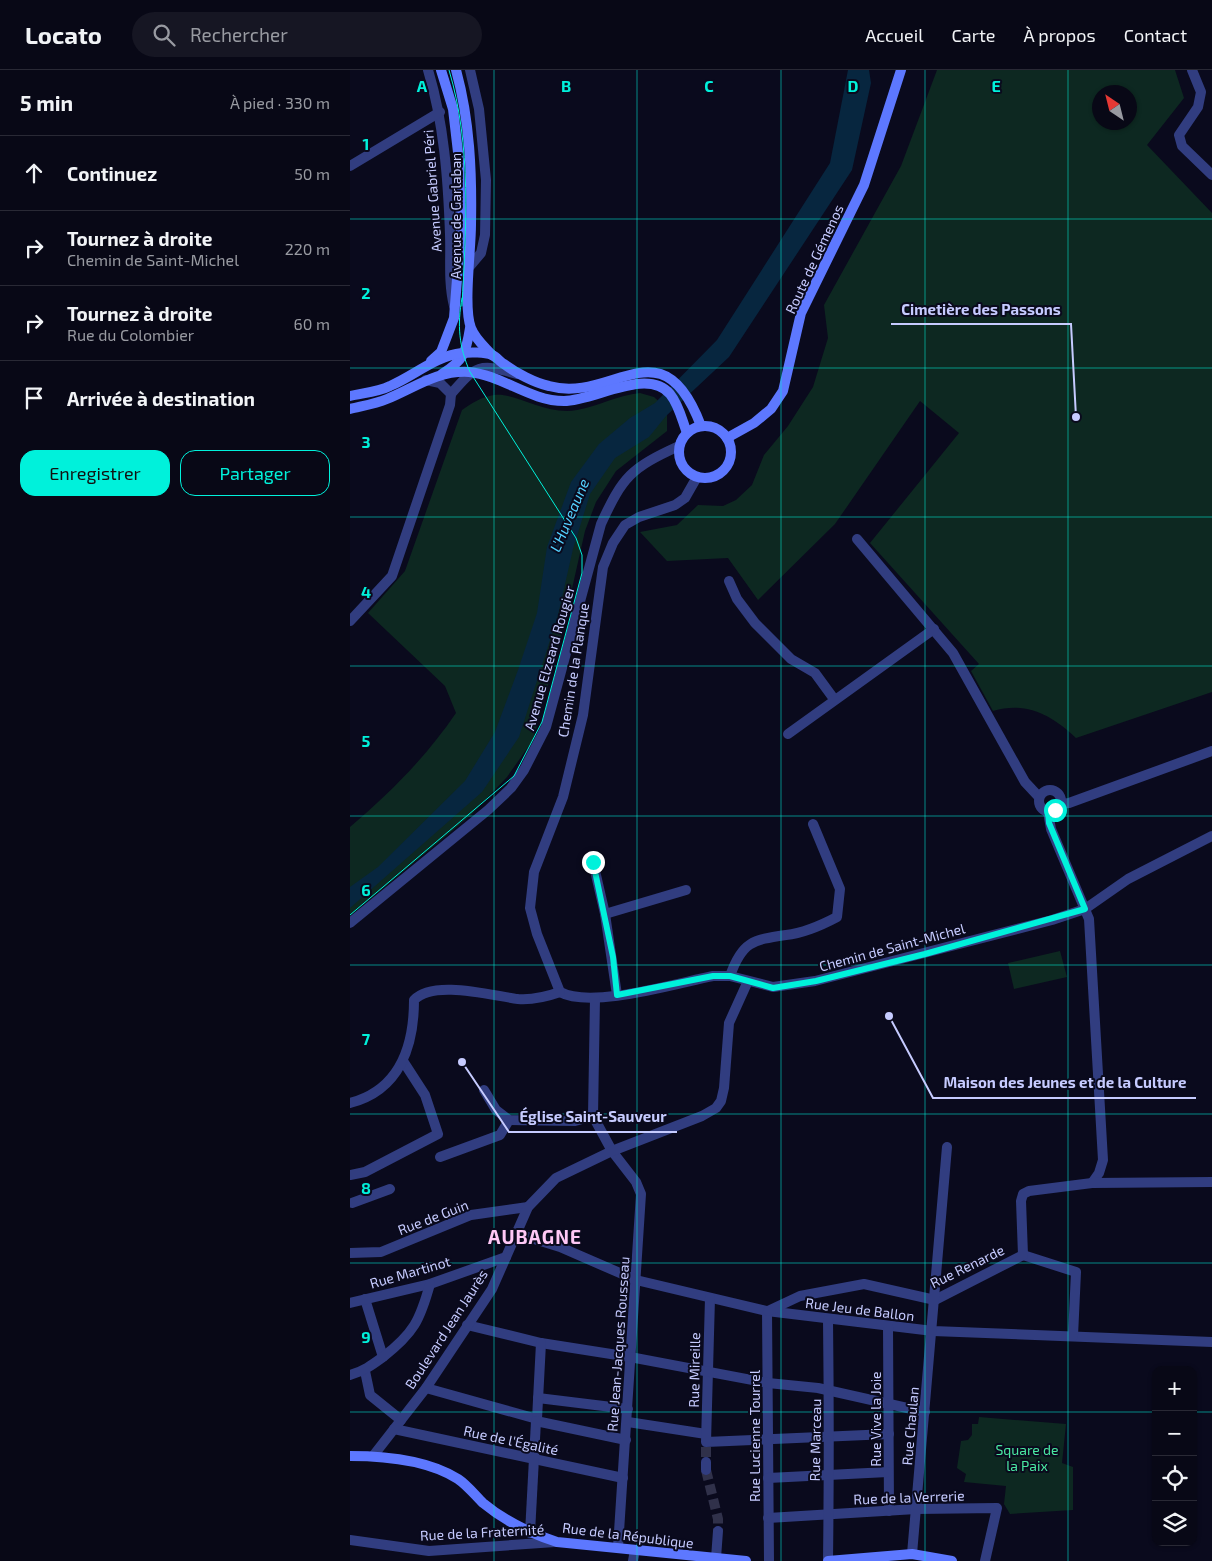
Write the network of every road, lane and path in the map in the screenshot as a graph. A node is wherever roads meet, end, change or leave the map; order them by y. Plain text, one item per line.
1 (428, 70) edge
2 (441, 70) edge
3 (456, 70) edge
4 (470, 70) edge
5 (900, 70) edge
6 (1192, 70) edge
7 (440, 112) junction
8 (350, 166) edge
9 (1212, 175) edge
10 (470, 266) junction
11 (455, 312) junction
12 (470, 328) junction
13 (451, 329) junction
14 (460, 356) junction
15 (494, 356) junction
16 (422, 368) junction
17 (470, 372) junction
18 (441, 375) junction
19 (533, 379) junction
20 (426, 380) junction
21 (450, 394) junction
22 (350, 396) edge
23 (350, 409) edge
24 (701, 426) junction
25 (687, 433) junction
26 (727, 438) junction
27 (679, 446) junction
28 (697, 477) junction
29 (857, 539) dead end
30 (728, 581) dead end
31 (351, 617) edge
32 (934, 629) junction
33 (834, 699) junction
34 (788, 734) dead end
35 (1212, 752) edge
36 (1039, 797) junction
37 (1060, 804) junction
38 (1048, 812) junction
39 (813, 824) dead end
40 (1212, 836) edge
41 (593, 862) dead end
42 (686, 890) dead end
43 (1085, 909) junction
44 (605, 914) junction
45 (350, 923) edge
46 (730, 976) junction
47 (748, 981) junction
48 (560, 992) junction
49 (617, 995) junction
50 (595, 998) junction
51 (404, 1061) junction
52 (484, 1090) dead end
53 (350, 1103) edge
54 (593, 1116) junction
55 (509, 1120) junction
56 (948, 1147) dead end
57 (612, 1151) junction
58 (440, 1157) dead end
59 (350, 1175) edge
60 (1212, 1182) edge
61 (1092, 1183) junction
62 (390, 1189) dead end
63 (352, 1203) dead end
64 (528, 1208) junction
65 (518, 1234) junction
66 (350, 1253) edge
67 (1023, 1254) junction
68 (506, 1258) junction
69 (636, 1280) junction
70 (430, 1284) junction
71 (710, 1298) junction
72 (366, 1299) junction
73 (935, 1300) junction
74 (350, 1302) edge
75 (767, 1311) junction
76 (828, 1320) junction
77 (467, 1325) junction
78 (888, 1326) junction
79 (933, 1331) junction
80 (1073, 1336) junction
81 (1212, 1342) edge
82 (541, 1343) junction
83 (630, 1356) junction
84 (383, 1357) junction
85 (709, 1370) junction
86 (365, 1371) junction
87 (350, 1375) edge
88 (768, 1383) junction
89 (426, 1388) junction
90 (830, 1393) junction
91 (538, 1398) junction
92 (889, 1404) junction
93 (628, 1409) junction
94 (925, 1412) junction
95 (401, 1420) junction
96 (536, 1420) junction
97 (628, 1422) junction
98 (394, 1429) junction
99 (889, 1434) junction
100 (828, 1436) junction
101 (626, 1440) junction
102 (768, 1440) junction
103 (706, 1441) junction
104 (350, 1456) edge
105 (373, 1456) junction
106 (534, 1460) junction
107 (888, 1472) junction
108 (828, 1476) junction
109 (623, 1478) junction
110 (768, 1478) junction
111 (916, 1509) junction
112 (889, 1511) junction
113 (829, 1515) junction
114 (768, 1518) junction
115 (718, 1531) tunnel mouth
116 (530, 1533) junction
117 (350, 1540) edge
118 (557, 1542) junction
119 (618, 1547) junction
120 (635, 1550) junction
121 (912, 1554) junction
122 (716, 1558) junction
123 (849, 1560) edge
124 (634, 1561) edge
125 (746, 1561) edge
126 (769, 1561) edge
127 (828, 1561) edge
128 (952, 1561) edge
129 (985, 1561) edge

1 - 7 street, Avenue Gabriel Péri
2 - 11 main road, Avenue de Garlaban
3 - 10 main road, Avenue de Garlaban
4 - 10 street
5 - 26 main road, Route de Gémenos
6 - 9 street
7 - 8 street
7 - 11 street, Avenue Gabriel Péri
10 - 12 main road, Avenue de Garlaban
11 - 13 main road, Avenue de Garlaban
12 - 14 main road, Avenue de Garlaban
12 - 15 main road
13 - 14 main road
13 - 16 main road, Avenue de Garlaban
14 - 15 main road
14 - 16 main road
14 - 17 main road
14 - 18 main road
15 - 19 main road
16 - 22 main road
17 - 18 main road
17 - 19 street
17 - 21 street
17 - 25 main road
18 - 20 main road
19 - 24 main road
20 - 21 street
20 - 23 main road
21 - 31 street
24 - 25 main road
24 - 26 main road
25 - 27 main road
26 - 28 main road
27 - 28 main road
27 - 45 street, Avenue Elzeard Rougier
28 - 48 street, Chemin de la Planque
29 - 32 street
30 - 33 street
32 - 33 street
32 - 36 street
33 - 34 street
35 - 37 street
36 - 37 street
36 - 38 street
37 - 38 street
38 - 43 street
39 - 46 street
40 - 43 street, Chemin de Saint-Michel
41 - 44 street
42 - 44 street
43 - 47 street, Chemin de Saint-Michel
43 - 61 street
44 - 49 street
46 - 47 street, Chemin de Saint-Michel
46 - 49 street, Chemin de Saint-Michel
47 - 57 street
48 - 50 street, Chemin de Saint-Michel
48 - 51 street
49 - 50 street, Chemin de Saint-Michel
50 - 54 street
51 - 53 street
51 - 59 street
52 - 55 street
54 - 55 street
54 - 57 street, Rue Jean-Jacques Rousseau
55 - 58 street
56 - 73 street, Rue Chaulan
57 - 64 street
57 - 69 street, Rue Jean-Jacques Rousseau
60 - 61 street
61 - 67 street, Rue Renarde
62 - 63 street
64 - 65 street, Boulevard Jean Jaurès
64 - 66 street, Rue de Guin
65 - 68 street, Boulevard Jean Jaurès
65 - 69 street, Rue Jeu de Ballon
67 - 73 street, Rue Renarde
67 - 80 street
68 - 70 street, Rue Martinot
68 - 77 street, Boulevard Jean Jaurès
69 - 71 street, Rue Jeu de Ballon
69 - 83 street, Rue Jean-Jacques Rousseau
70 - 72 street, Rue Martinot
70 - 84 street
71 - 75 street, Rue Jeu de Ballon
71 - 85 street, Rue Mireille
72 - 74 street, Rue Martinot
72 - 84 street
73 - 75 street, Rue Renarde
73 - 79 street, Rue Chaulan
75 - 76 street, Rue Jeu de Ballon
75 - 88 street, Rue Lucienne Tourrel
76 - 78 street, Rue Jeu de Ballon
76 - 90 street, Rue Marceau
77 - 82 street
77 - 89 street, Boulevard Jean Jaurès
78 - 79 street, Rue Jeu de Ballon
78 - 92 street, Rue Vive la Joie
79 - 80 street, Rue Jeu de Ballon
79 - 94 street, Rue Chaulan
80 - 81 street, Rue Jeu de Ballon
82 - 83 street
82 - 91 street
83 - 85 street
83 - 93 street, Rue Jean-Jacques Rousseau
84 - 86 street
85 - 88 street
85 - 103 street, Rue Mireille
86 - 87 street
86 - 95 street
88 - 90 street
88 - 102 street, Rue Lucienne Tourrel
89 - 95 street, Boulevard Jean Jaurès
89 - 96 street
90 - 92 street
90 - 100 street, Rue Marceau
91 - 93 street
91 - 96 street
92 - 94 street
92 - 99 street, Rue Vive la Joie
93 - 97 street, Rue Jean-Jacques Rousseau
94 - 111 street, Rue Chaulan
95 - 98 street, Boulevard Jean Jaurès
96 - 101 street
96 - 106 street
97 - 101 street, Rue Jean-Jacques Rousseau
97 - 103 street
98 - 105 street, Boulevard Jean Jaurès
98 - 106 street, Rue de l'Égalité
99 - 100 street
99 - 107 street, Rue Vive la Joie
100 - 102 street
100 - 108 street, Rue Marceau
101 - 109 street, Rue Jean-Jacques Rousseau
102 - 103 street
102 - 110 street, Rue Lucienne Tourrel
104 - 105 main road, Rue de la République
105 - 116 main road, Rue de la République
106 - 109 street, Rue de l'Égalité
106 - 116 street
107 - 108 street
107 - 112 street, Rue Vive la Joie
108 - 110 street
108 - 113 street, Rue Marceau
109 - 119 street, Rue Jean-Jacques Rousseau
110 - 114 street, Rue Lucienne Tourrel
111 - 112 street, Rue de la Verrerie
111 - 121 street, Rue Chaulan
111 - 129 street, Rue de la Verrerie
112 - 113 street, Rue de la Verrerie
113 - 114 street, Rue de la Verrerie
113 - 127 street, Rue Marceau
114 - 126 street, Rue Lucienne Tourrel
115 - 122 street
116 - 118 main road, Rue de la République
117 - 118 street, Rue de la Fraternité
118 - 119 main road, Rue de la République
119 - 120 main road, Rue de la République
120 - 122 main road, Rue de la République
120 - 124 street
121 - 123 main road
121 - 128 main road
122 - 125 main road, Rue de la République
123 - 127 main road

